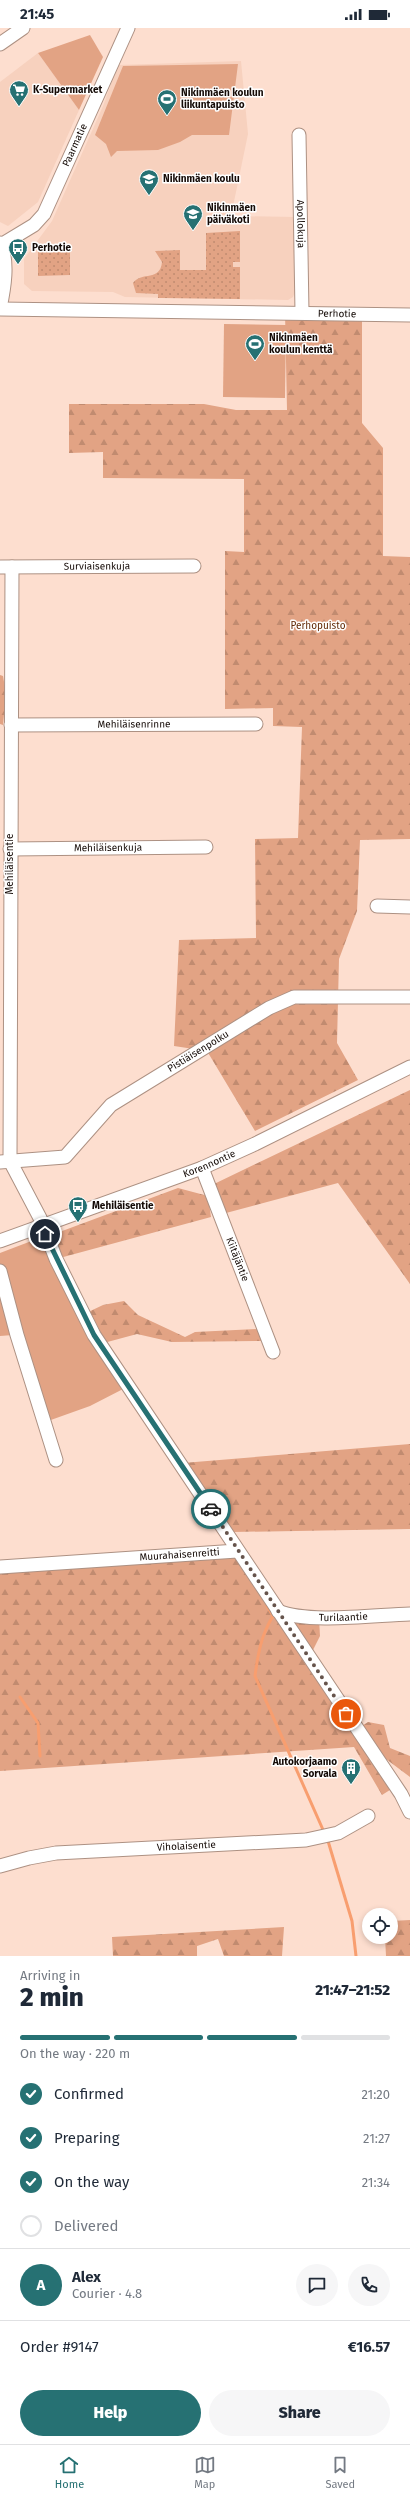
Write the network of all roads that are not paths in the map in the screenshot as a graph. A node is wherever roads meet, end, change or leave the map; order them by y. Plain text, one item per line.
1 (23, 28) edge
2 (128, 28) edge
3 (0, 44) edge
4 (299, 135) dead end
5 (0, 244) edge
6 (0, 309) edge
7 (302, 312) junction
8 (410, 314) edge
9 (194, 566) dead end
10 (6, 567) edge
11 (256, 724) dead end
12 (11, 725) junction
13 (206, 847) dead end
14 (10, 849) junction
15 (376, 906) dead end
16 (410, 907) edge
17 (410, 997) edge
18 (410, 1067) edge
19 (5, 1162) edge
20 (202, 1168) junction
21 (42, 1225) junction
22 (0, 1241) edge
23 (0, 1271) edge
24 (273, 1352) dead end
25 (56, 1460) dead end
26 (237, 1551) junction
27 (0, 1567) edge
28 (278, 1611) junction
29 (410, 1614) edge
30 (410, 1812) edge
31 (368, 1816) dead end
32 (0, 1866) edge

1 - 3 street
2 - 5 street, Paarmatie
4 - 7 street, Apollokuja
5 - 6 street
6 - 7 street, Perhotie
7 - 8 street, Perhotie
9 - 10 street, Surviaisenkuja
10 - 12 street, Mehiläisentie
11 - 12 street, Mehiläisenrinne
12 - 14 street, Mehiläisentie
13 - 14 street, Mehiläisenkuja
14 - 19 street, Mehiläisentie
15 - 16 street
17 - 19 street, Pistiäisenpolku
18 - 20 street, Korennontie
19 - 21 street
20 - 21 street, Korennontie
20 - 24 street, Kiitäjäntie
21 - 22 street, Korennontie
21 - 26 street
23 - 25 street
26 - 27 street, Muurahaisenreitti
26 - 28 street
28 - 29 street, Turilaantie
28 - 30 street
31 - 32 street, Viholaisentie

